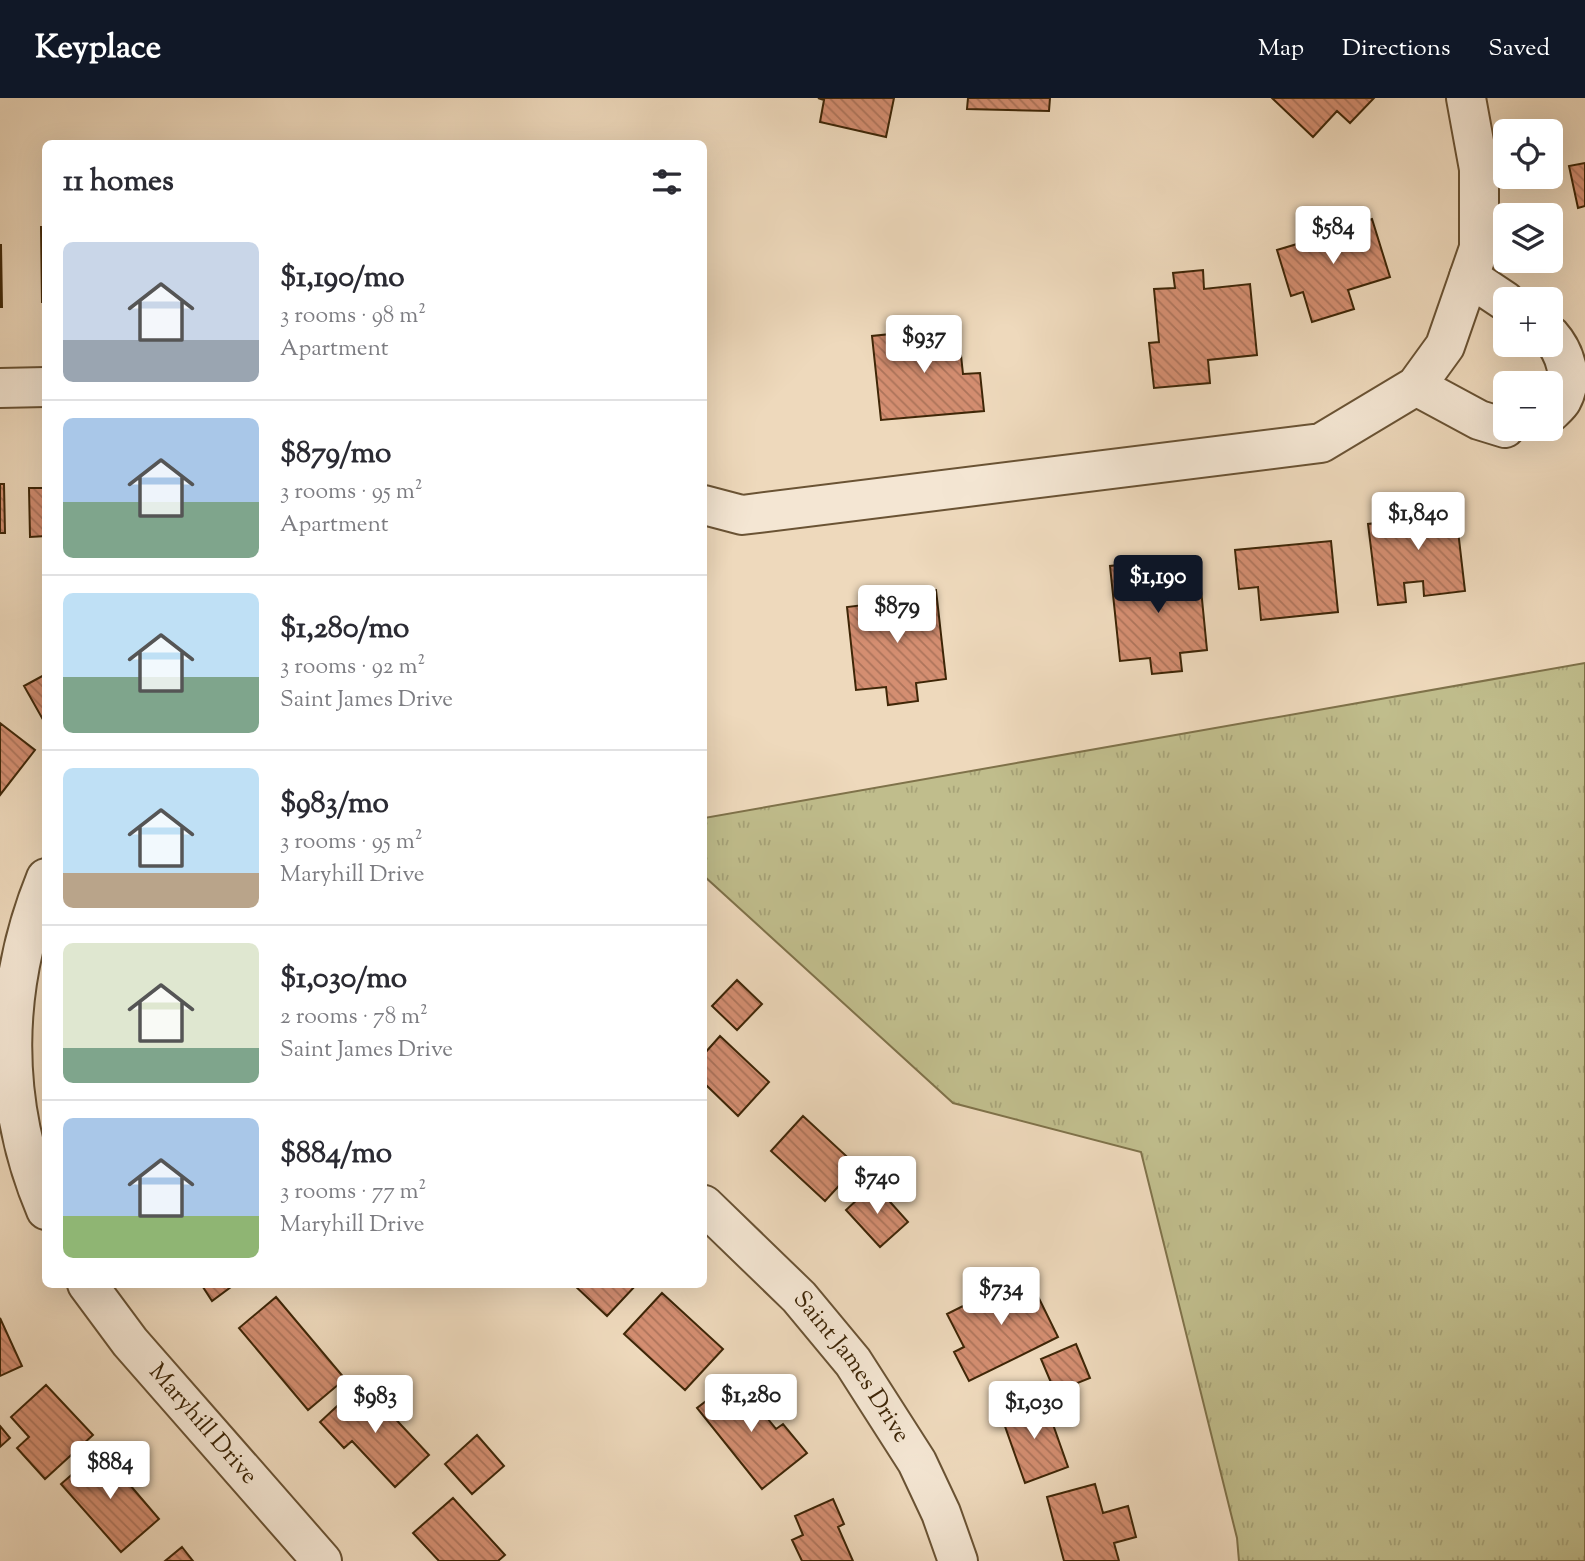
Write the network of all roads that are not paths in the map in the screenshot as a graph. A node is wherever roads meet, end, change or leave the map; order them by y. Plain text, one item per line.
1 (1466, 98) edge
2 (1469, 277) junction
3 (1493, 293) edge
4 (1563, 354) edge
5 (1416, 386) junction
6 (42, 387) edge
7 (0, 388) edge
8 (1563, 396) edge
9 (1493, 424) edge
10 (707, 506) edge
11 (42, 887) edge
12 (42, 1200) edge
13 (707, 1208) edge
14 (91, 1288) edge
15 (323, 1561) edge
16 (958, 1561) edge

1 - 2 street
2 - 3 street
2 - 5 street
4 - 8 street
5 - 9 street
5 - 10 street
6 - 7 street
11 - 12 street
13 - 16 street, Saint James Drive
14 - 15 street, Maryhill Drive

